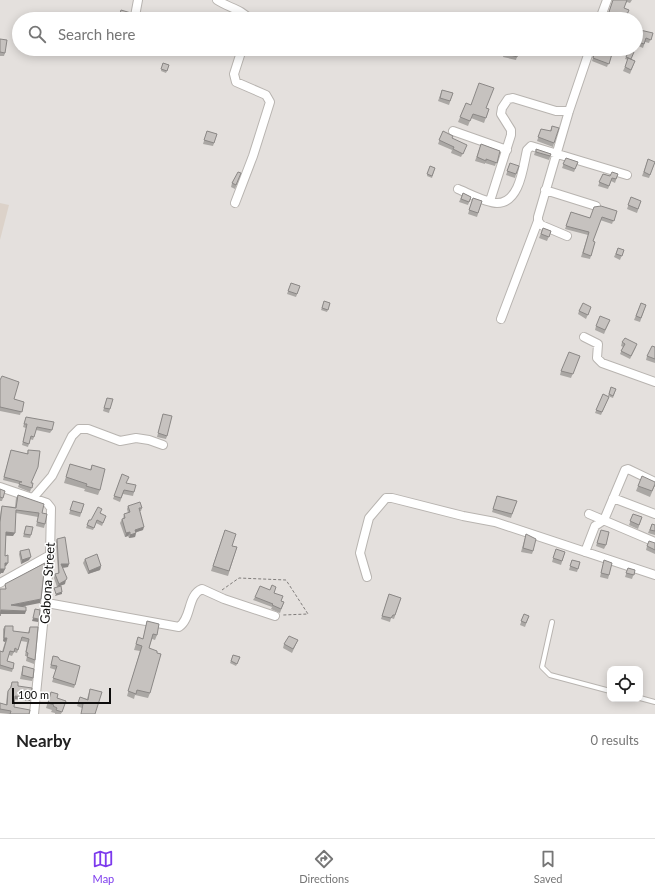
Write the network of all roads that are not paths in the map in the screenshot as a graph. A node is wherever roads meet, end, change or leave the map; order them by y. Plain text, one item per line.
1 (138, 0) edge
2 (217, 0) edge
3 (607, 0) edge
4 (136, 12) edge
5 (241, 12) edge
6 (603, 12) edge
7 (240, 56) edge
8 (588, 56) edge
9 (569, 110) junction
10 (453, 131) dead end
11 (507, 150) junction
12 (556, 152) junction
13 (627, 175) dead end
14 (458, 189) dead end
15 (545, 190) junction
16 (490, 201) junction
17 (235, 203) dead end
18 (596, 206) edge
19 (538, 221) junction
20 (567, 236) dead end
21 (501, 318) dead end
22 (584, 337) dead end
23 (655, 382) edge
24 (163, 445) dead end
25 (655, 482) edge
26 (0, 487) edge
27 (33, 498) junction
28 (613, 498) junction
29 (589, 514) dead end
30 (655, 514) edge
31 (604, 520) junction
32 (655, 542) edge
33 (585, 552) junction
34 (50, 555) junction
35 (655, 575) edge
36 (367, 577) dead end
37 (0, 583) edge
38 (46, 602) junction
39 (275, 616) road end
40 (552, 622) dead end
41 (607, 690) edge
42 (643, 699) edge
43 (655, 702) edge
44 (34, 714) edge

1 - 4 street
2 - 5 street
3 - 6 street
7 - 17 street
8 - 9 street
9 - 11 street
9 - 12 street
10 - 11 street
11 - 16 street
12 - 13 street
12 - 15 street
12 - 16 street
14 - 16 street
15 - 18 street
15 - 19 street
19 - 20 street
19 - 21 street
22 - 23 street
24 - 27 street
25 - 28 street
26 - 27 street, Gabona Street
27 - 34 street, Gabona Street
28 - 30 street
28 - 31 street
29 - 31 street
31 - 32 street
31 - 33 street
33 - 35 street
33 - 36 street
34 - 37 street
34 - 38 street, Gabona Street
38 - 39 street
38 - 44 street, Gabona Street
40 - 41 lane
42 - 43 lane

